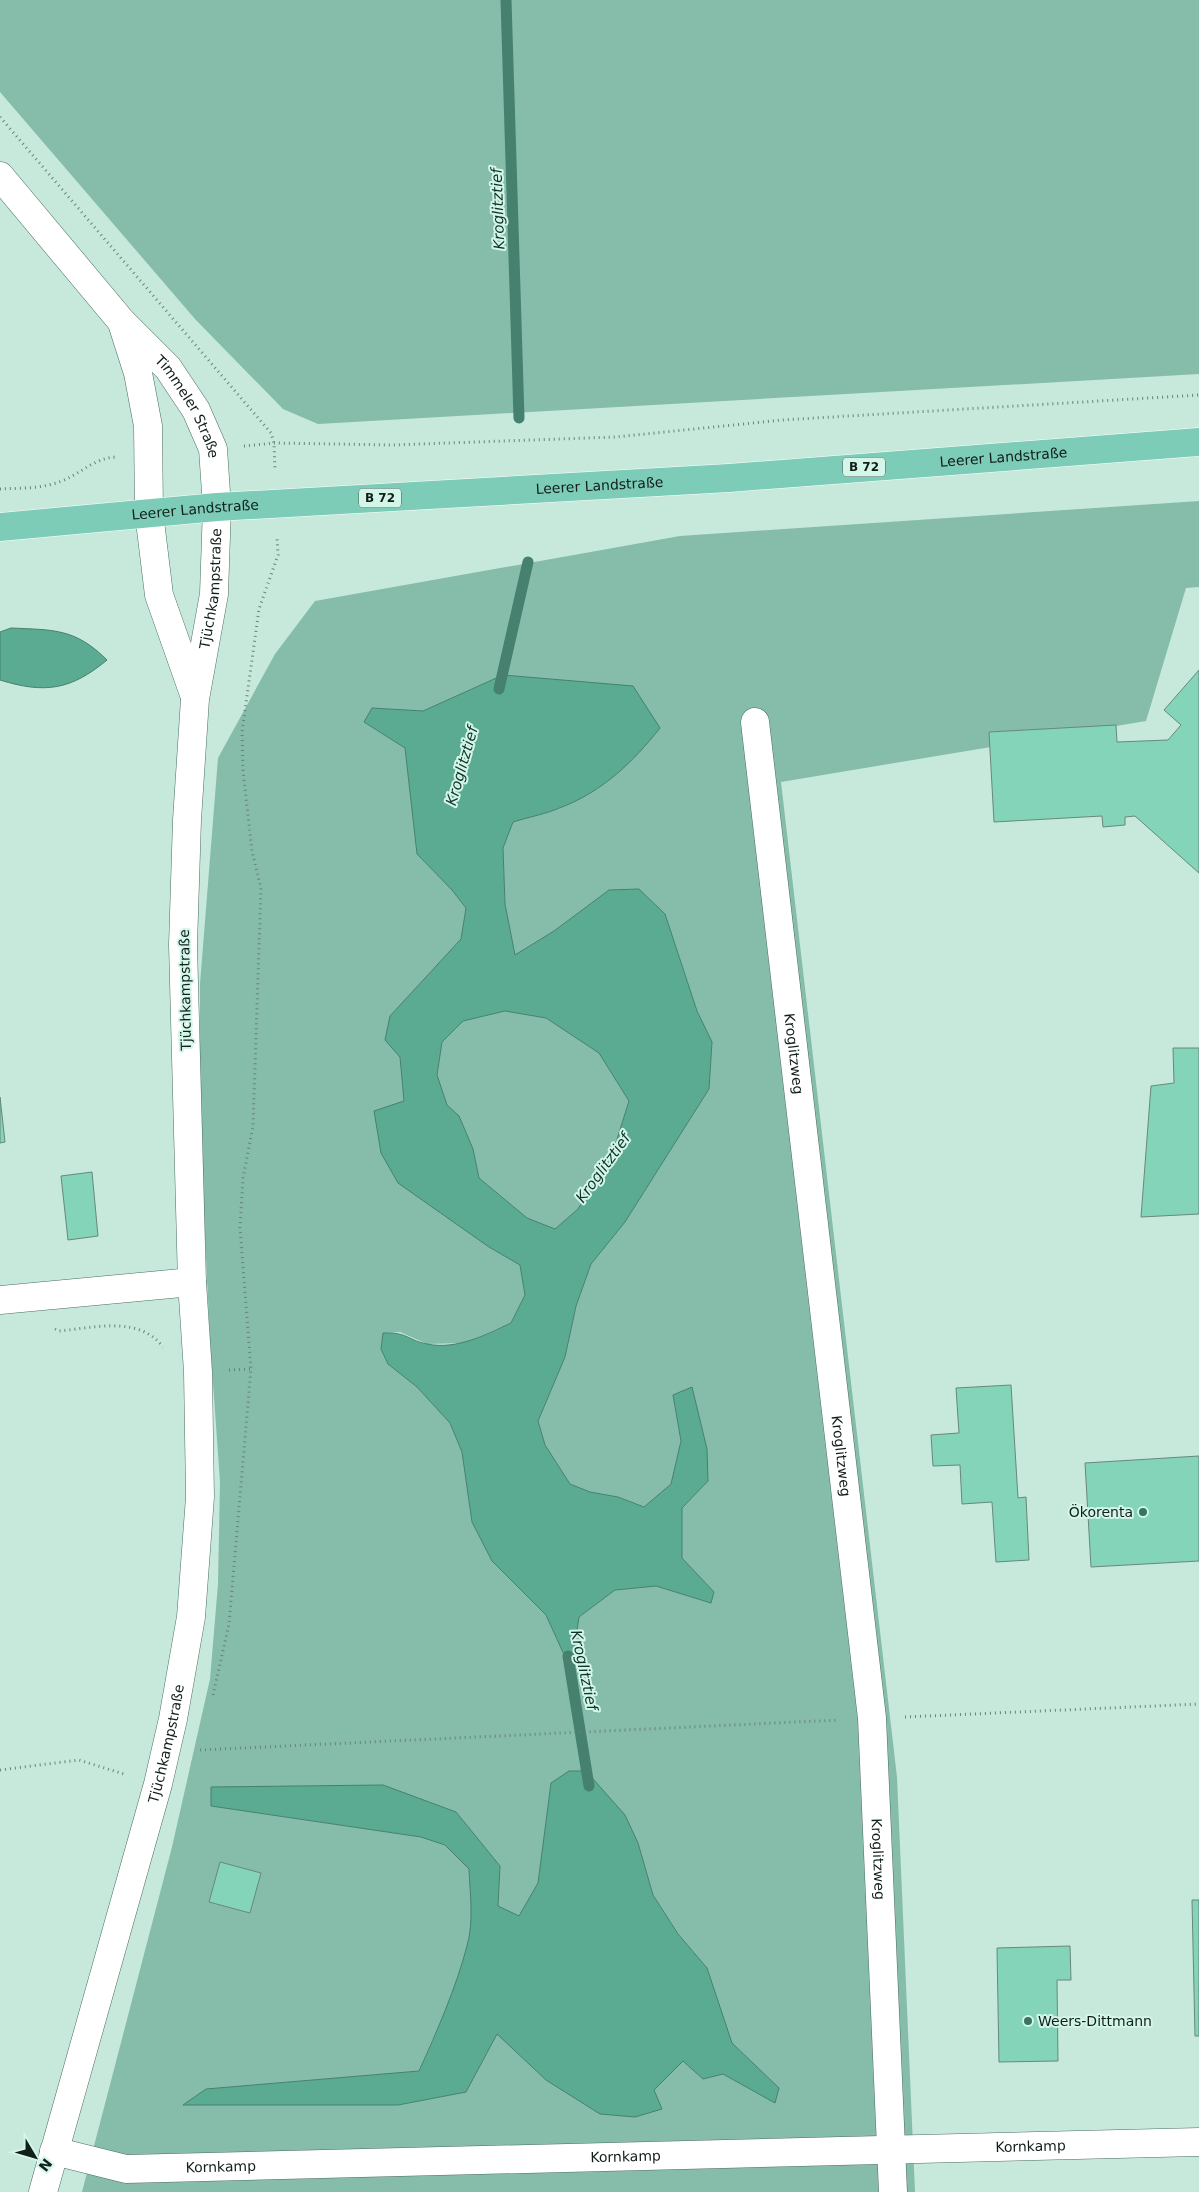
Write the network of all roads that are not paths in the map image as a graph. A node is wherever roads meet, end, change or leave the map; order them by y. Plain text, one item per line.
1 (0, 176) edge
2 (122, 322) junction
3 (1199, 442) edge
4 (217, 507) junction
5 (149, 513) junction
6 (0, 526) edge
7 (195, 699) junction
8 (755, 722) dead end
9 (192, 1282) junction
10 (12, 1299) edge
11 (1199, 2142) edge
12 (891, 2149) junction
13 (54, 2152) junction
14 (43, 2192) edge
15 (893, 2192) edge

1 - 2 street, Timmeler Straße
2 - 4 street, Timmeler Straße
2 - 5 street, Timmeler Straße
3 - 4 main road, Leerer Landstraße / B 72
4 - 5 main road, Leerer Landstraße / B 72
4 - 7 street, Tjüchkampstraße
5 - 6 main road, Leerer Landstraße / B 72
5 - 7 street, Tjüchkampstraße
7 - 9 street, Tjüchkampstraße
8 - 12 street, Kroglitzweg
9 - 10 street
9 - 13 street, Tjüchkampstraße
11 - 12 street, Kornkamp
12 - 13 street, Kornkamp
12 - 15 street, Kroglitzweg
13 - 14 street, Tjüchkampstraße

